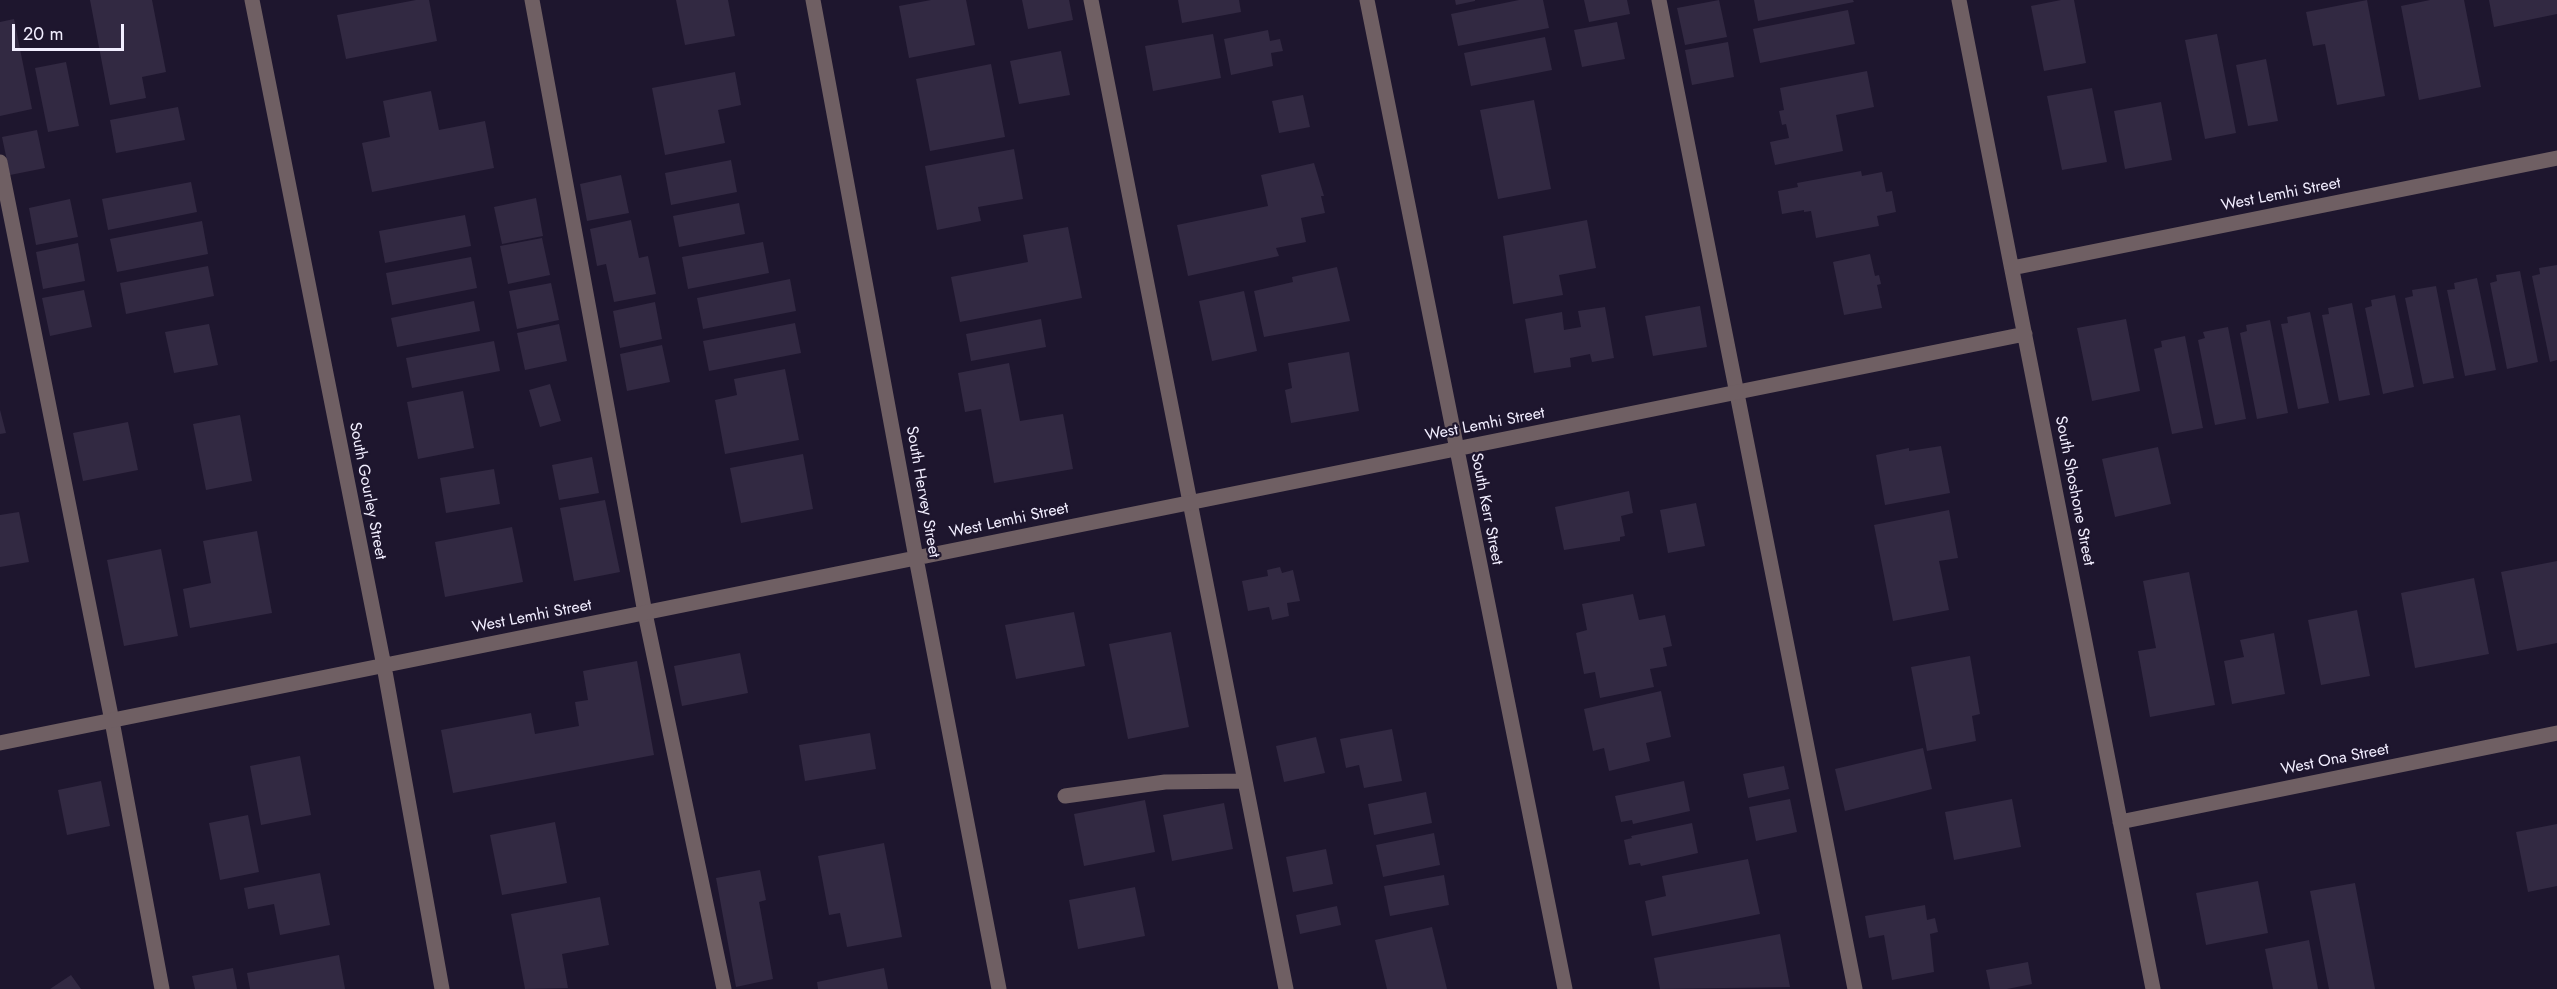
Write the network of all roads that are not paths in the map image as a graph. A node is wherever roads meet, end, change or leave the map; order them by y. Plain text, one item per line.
1 (252, 0) edge
2 (532, 0) edge
3 (813, 0) edge
4 (1091, 0) edge
5 (1367, 0) edge
6 (1659, 0) edge
7 (1959, 0) edge
8 (2557, 158) edge
9 (0, 162) edge
10 (2012, 268) junction
11 (2025, 334) junction
12 (1737, 392) junction
13 (1456, 449) junction
14 (1190, 502) junction
15 (916, 558) junction
16 (645, 613) junction
17 (384, 666) junction
18 (112, 721) junction
19 (2557, 733) edge
20 (0, 744) edge
21 (1245, 781) junction
22 (1065, 796) dead end
23 (2120, 822) junction
24 (162, 989) edge
25 (442, 989) edge
26 (724, 989) edge
27 (999, 989) edge
28 (1286, 989) edge
29 (1565, 989) edge
30 (1855, 989) edge
31 (2152, 989) edge

1 - 17 street, South Gourley Street
2 - 16 street
3 - 15 street, South Hervey Street
4 - 14 street
5 - 13 street, South Kerr Street
6 - 12 street
7 - 10 street, South Shoshone Street
8 - 10 street, West Lemhi Street
9 - 18 street
10 - 11 street, South Shoshone Street
11 - 12 street, West Lemhi Street
11 - 23 street, South Shoshone Street
12 - 13 street, West Lemhi Street
12 - 30 street
13 - 14 street, West Lemhi Street
13 - 29 street, South Kerr Street
14 - 15 street, West Lemhi Street
14 - 21 street
15 - 16 street, West Lemhi Street
15 - 27 street, South Hervey Street
16 - 17 street, West Lemhi Street
16 - 26 street
17 - 18 street, West Lemhi Street
17 - 25 street, South Gourley Street
18 - 20 street, West Lemhi Street
18 - 24 street
19 - 23 street, West Ona Street
21 - 22 street
21 - 28 street
23 - 31 street, South Shoshone Street

